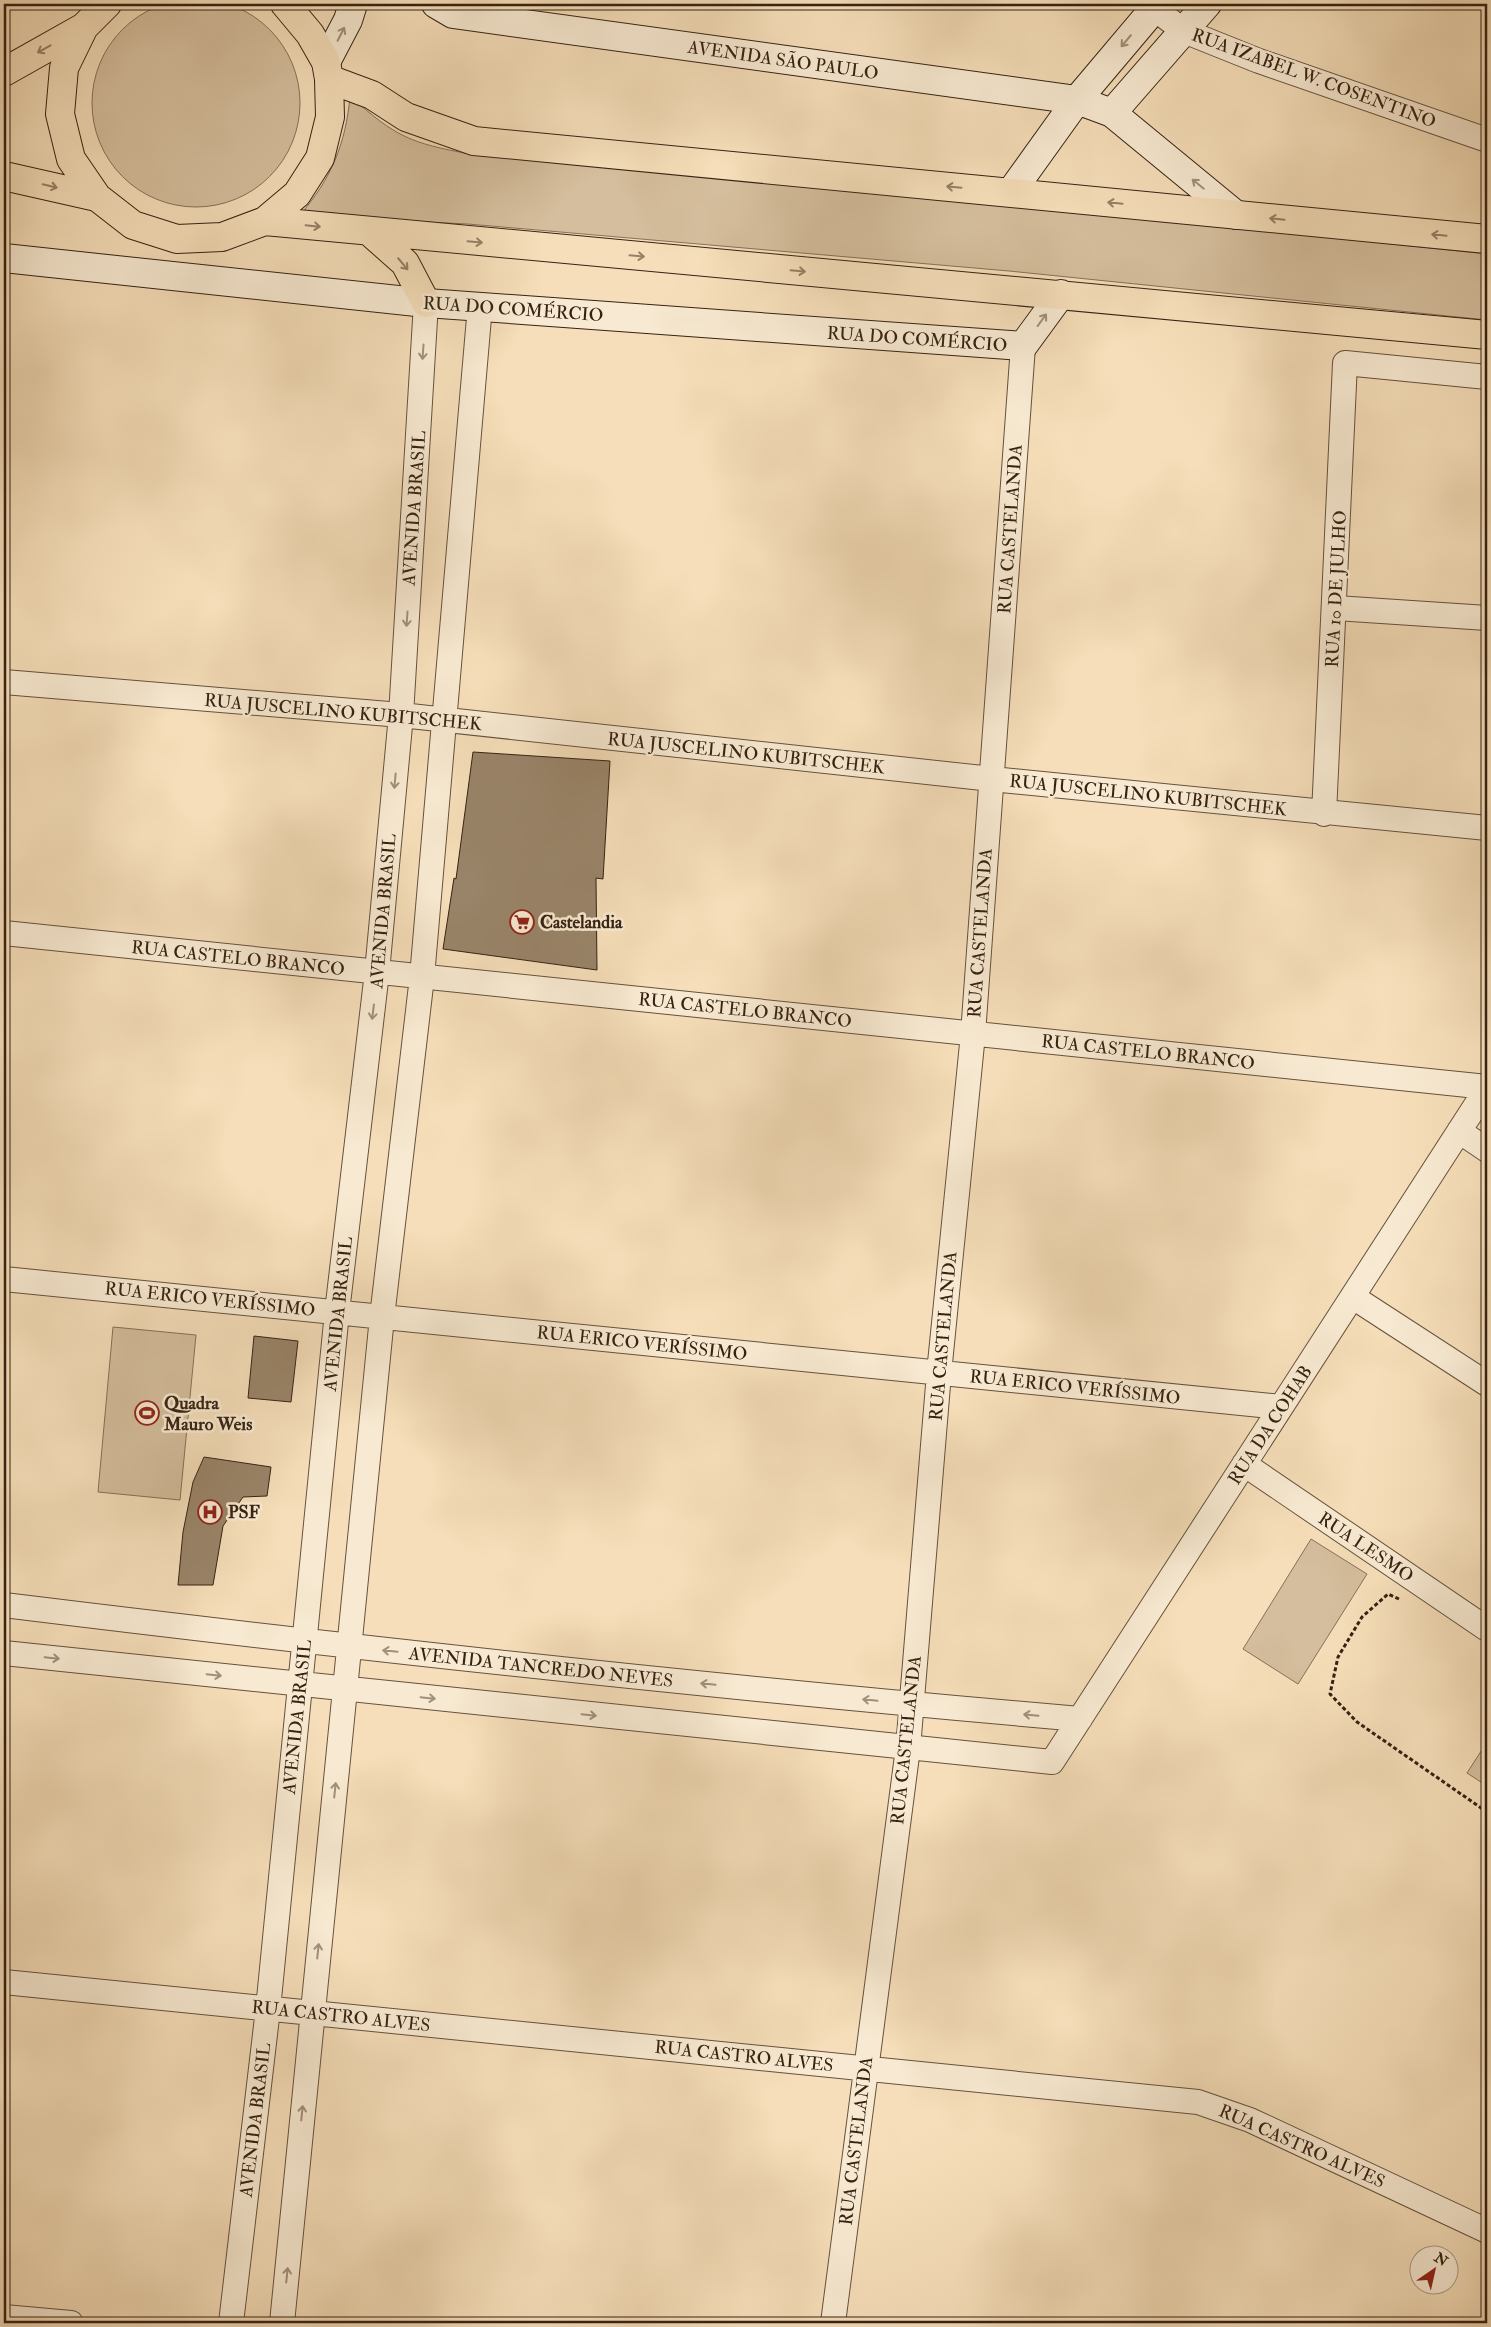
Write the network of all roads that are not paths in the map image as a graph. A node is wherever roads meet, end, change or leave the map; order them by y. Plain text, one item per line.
1 (107, 4) edge
2 (285, 4) edge
3 (353, 4) edge
4 (1207, 4) edge
5 (1153, 5) edge
6 (444, 9) edge
7 (84, 26) junction
8 (1184, 31) junction
9 (328, 71) junction
10 (4, 72) edge
11 (1077, 100) junction
12 (1112, 113) junction
13 (1487, 140) edge
14 (4, 176) edge
15 (1011, 192) junction
16 (97, 197) junction
17 (1236, 215) junction
18 (264, 221) junction
19 (370, 232) junction
20 (1487, 239) edge
21 (4, 258) edge
22 (1061, 294) junction
23 (426, 303) junction
24 (480, 306) junction
25 (1487, 335) edge
26 (1023, 346) junction
27 (1487, 377) edge
28 (1336, 608) junction
29 (1487, 618) edge
30 (4, 682) edge
31 (401, 715) junction
32 (445, 720) junction
33 (992, 779) junction
34 (1324, 814) junction
35 (1487, 828) edge
36 (4, 933) edge
37 (377, 972) junction
38 (422, 977) junction
39 (973, 1034) junction
40 (1487, 1087) edge
41 (1459, 1131) junction
42 (1487, 1150) edge
43 (4, 1279) edge
44 (1352, 1297) junction
45 (338, 1312) junction
46 (382, 1317) junction
47 (939, 1373) junction
48 (1487, 1384) edge
49 (1281, 1407) junction
50 (1244, 1464) junction
51 (4, 1606) edge
52 (1487, 1629) edge
53 (304, 1642) junction
54 (349, 1647) junction
55 (4, 1653) edge
56 (300, 1685) junction
57 (345, 1689) junction
58 (912, 1705) junction
59 (1080, 1719) junction
60 (908, 1748) junction
61 (4, 1982) edge
62 (268, 2009) junction
63 (312, 2013) junction
64 (866, 2069) junction
65 (1487, 2230) edge
66 (4, 2317) edge
67 (71, 2323) edge
68 (231, 2323) edge
69 (282, 2323) edge
70 (832, 2323) edge

1 - 7 highway
2 - 9 highway
9 -> 3 street
4 - 8 street
5 - 8 street, RUA IZABEL W. COSENTINO
5 -> 11 street
6 - 11 street, AVENIDA SÃO PAULO
7 -> 10 highway
7 - 16 highway
8 - 12 street
8 - 13 street, RUA IZABEL W. COSENTINO
15 -> 9 highway
9 - 18 highway
11 - 12 street, AVENIDA SÃO PAULO
11 - 15 street
17 -> 12 street, AVENIDA SÃO PAULO
14 -> 16 highway
17 -> 15 highway
16 - 18 highway
20 -> 17 highway
18 -> 19 highway
19 -> 22 highway
19 -> 23 highway
21 - 23 street, RUA DO COMÉRCIO
22 - 25 highway
26 -> 22 street
23 - 24 street, RUA DO COMÉRCIO
23 -> 31 street, AVENIDA BRASIL
24 - 26 street, RUA DO COMÉRCIO
24 - 32 street
26 - 33 street, RUA CASTELANDA
27 - 28 street, RUA 10 DE JULHO
28 - 29 street
28 - 34 street, RUA 10 DE JULHO
30 - 31 street, RUA JUSCELINO KUBITSCHEK
31 - 32 street, RUA JUSCELINO KUBITSCHEK
31 -> 37 street, AVENIDA BRASIL
32 - 33 street, RUA JUSCELINO KUBITSCHEK
32 - 38 street
33 - 34 street, RUA JUSCELINO KUBITSCHEK
33 - 39 street, RUA CASTELANDA
34 - 35 street, RUA JUSCELINO KUBITSCHEK
36 - 37 street, RUA CASTELO BRANCO
37 - 38 street, RUA CASTELO BRANCO
37 -> 45 street, AVENIDA BRASIL
38 - 39 street, RUA CASTELO BRANCO
38 - 46 street
39 - 40 street, RUA CASTELO BRANCO
39 - 47 street, RUA CASTELANDA
40 - 41 street, RUA DA COHAB
41 - 42 street
41 - 44 street, RUA DA COHAB
43 - 45 street, RUA ERICO VERÍSSIMO
44 - 48 street
44 - 49 street, RUA DA COHAB
45 - 46 street, RUA ERICO VERÍSSIMO
45 - 53 street, AVENIDA BRASIL
46 - 47 street, RUA ERICO VERÍSSIMO
46 - 54 street
47 - 49 street, RUA ERICO VERÍSSIMO
47 - 58 street, RUA CASTELANDA
49 - 50 street, RUA DA COHAB
50 - 52 street, RUA LESMO
50 - 59 street, RUA DA COHAB
51 - 53 street, AVENIDA TANCREDO NEVES
53 - 54 street, AVENIDA TANCREDO NEVES
53 - 56 street, AVENIDA BRASIL
54 - 57 street
58 -> 54 street, AVENIDA TANCREDO NEVES
55 -> 56 street
56 - 57 street
56 - 62 street, AVENIDA BRASIL
57 -> 60 street
63 -> 57 street
59 -> 58 street, AVENIDA TANCREDO NEVES
58 - 60 street, RUA CASTELANDA
59 - 60 street, RUA DA COHAB
60 - 64 street, RUA CASTELANDA
61 - 62 street, RUA CASTRO ALVES
62 - 63 street, RUA CASTRO ALVES
62 - 68 street, AVENIDA BRASIL
63 - 64 street, RUA CASTRO ALVES
69 -> 63 street
64 - 65 street, RUA CASTRO ALVES
64 - 70 street, RUA CASTELANDA
66 - 67 street

